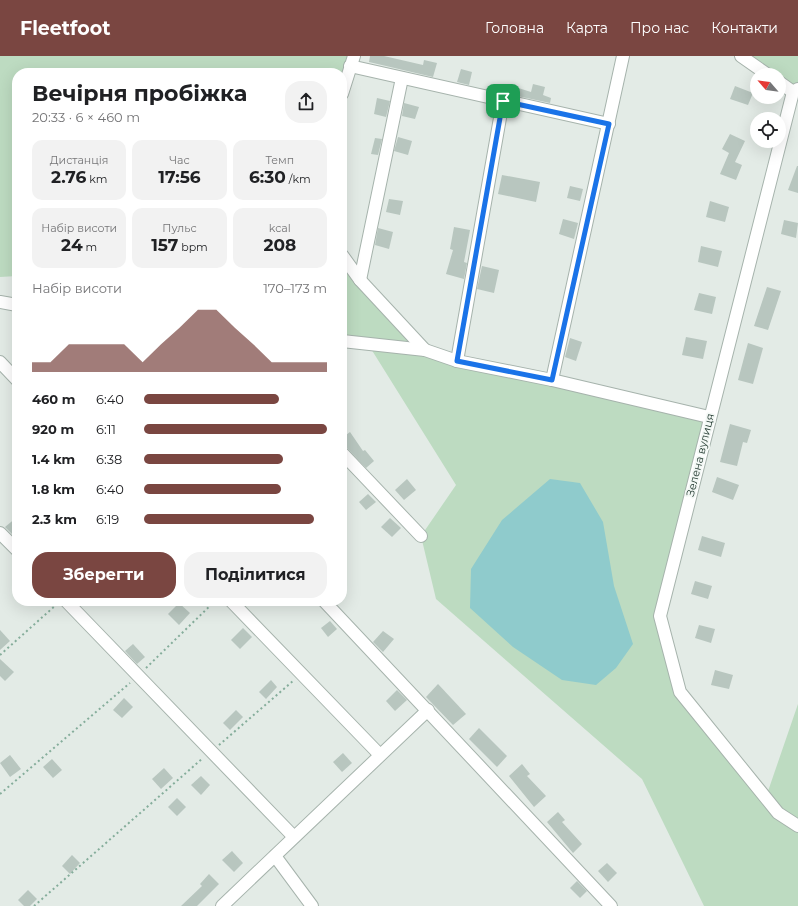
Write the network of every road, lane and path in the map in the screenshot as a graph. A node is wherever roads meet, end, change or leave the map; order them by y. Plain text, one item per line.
1 (624, 56) edge
2 (741, 56) edge
3 (352, 61) edge
4 (758, 68) edge
5 (347, 78) edge
6 (402, 78) junction
7 (786, 85) edge
8 (796, 90) edge
9 (503, 101) junction
10 (609, 124) junction
11 (347, 262) edge
12 (360, 280) junction
13 (0, 302) edge
14 (12, 304) edge
15 (347, 342) edge
16 (425, 350) junction
17 (457, 361) junction
18 (0, 362) edge
19 (12, 375) edge
20 (552, 380) junction
21 (709, 417) junction
22 (347, 458) edge
23 (0, 533) edge
24 (421, 536) dead end
25 (12, 545) edge
26 (55, 606) edge
27 (71, 606) edge
28 (210, 606) edge
29 (236, 606) edge
30 (329, 606) edge
31 (0, 655) edge
32 (301, 674) junction
33 (138, 676) junction
34 (428, 710) junction
35 (211, 752) junction
36 (380, 756) junction
37 (0, 794) edge
38 (798, 826) edge
39 (294, 838) junction
40 (275, 856) junction
41 (34, 906) edge
42 (222, 906) edge
43 (312, 906) edge
44 (611, 906) edge

1 - 10 street
2 - 4 street
3 - 5 street
3 - 6 street
6 - 9 street
6 - 12 street
7 - 8 street
8 - 21 street, Зелена вулиця
9 - 10 street
9 - 17 street
10 - 20 street
11 - 12 street
12 - 16 street
13 - 14 street
15 - 16 street
16 - 17 street
17 - 20 street
18 - 19 street
20 - 21 street
21 - 38 street, Зелена вулиця
22 - 24 street
23 - 25 street
26 - 31 path
27 - 33 street
28 - 33 path
29 - 32 street
30 - 34 street
32 - 35 path
32 - 36 street
33 - 35 street
33 - 37 path
34 - 36 street
34 - 44 street
35 - 39 street
35 - 41 path
36 - 39 street
39 - 40 street
40 - 42 street
40 - 43 street

